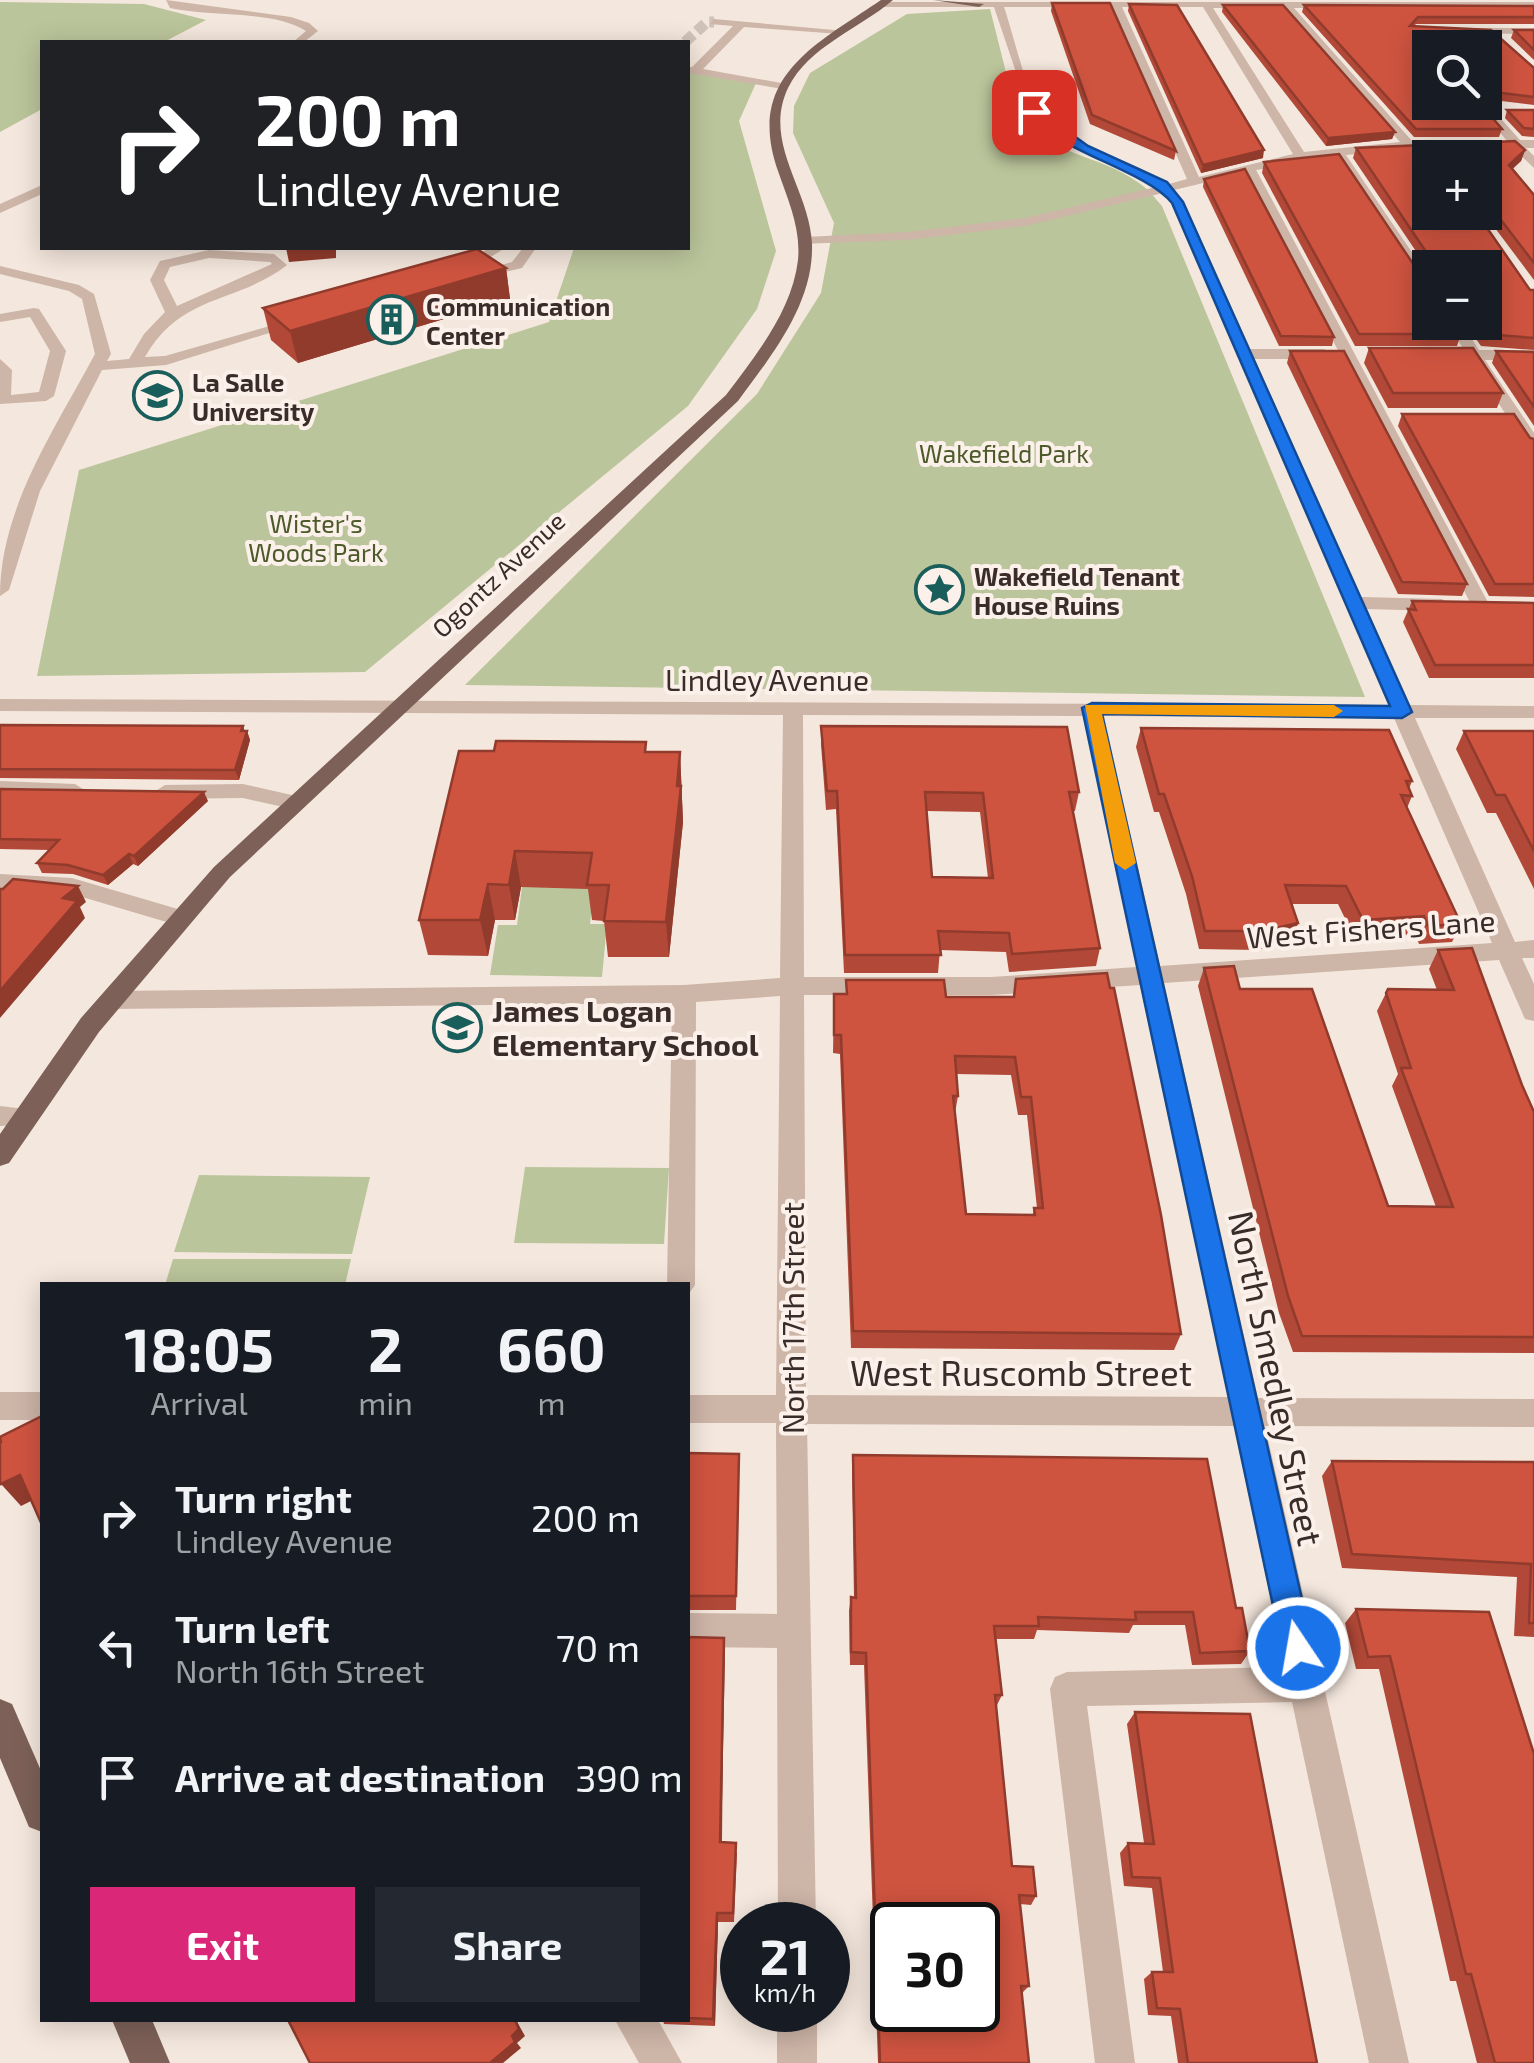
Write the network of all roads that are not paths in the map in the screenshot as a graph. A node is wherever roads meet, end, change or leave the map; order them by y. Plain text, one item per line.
1 (170, 0) edge
2 (938, 0) edge
3 (886, 2) edge
4 (988, 4) junction
5 (1115, 4) junction
6 (1206, 4) junction
7 (1392, 5) junction
8 (1534, 5) edge
9 (1287, 6) junction
10 (714, 22) tunnel mouth
11 (743, 22) junction
12 (1407, 22) edge
13 (840, 31) junction
14 (1502, 31) edge
15 (1534, 31) edge
16 (301, 40) edge
17 (1502, 40) edge
18 (1506, 44) edge
19 (692, 70) edge
20 (783, 86) junction
21 (1496, 120) edge
22 (1516, 144) junction
23 (1534, 144) edge
24 (1409, 146) junction
25 (1338, 152) junction
26 (1300, 156) junction
27 (1534, 164) edge
28 (1248, 166) junction
29 (1194, 180) junction
30 (1167, 188) junction
31 (38, 193) edge
32 (0, 209) edge
33 (805, 241) junction
34 (494, 250) edge
35 (528, 250) edge
36 (1412, 261) edge
37 (0, 270) edge
38 (173, 314) junction
39 (0, 318) edge
40 (314, 318) edge
41 (1464, 340) edge
42 (80, 348) junction
43 (1248, 354) junction
44 (1360, 354) junction
45 (1422, 354) edge
46 (1474, 355) junction
47 (1534, 355) edge
48 (134, 363) junction
49 (0, 364) edge
50 (98, 366) junction
51 (1496, 417) edge
52 (1516, 417) junction
53 (1381, 418) junction
54 (1400, 418) edge
55 (1534, 445) edge
56 (0, 590) edge
57 (1358, 603) junction
58 (0, 705) edge
59 (400, 708) junction
60 (1092, 708) junction
61 (793, 710) junction
62 (1402, 712) junction
63 (1534, 712) edge
64 (0, 788) edge
65 (98, 792) edge
66 (134, 792) edge
67 (297, 803) junction
68 (4, 887) edge
69 (180, 918) junction
70 (1534, 949) edge
71 (1507, 950) junction
72 (1150, 976) junction
73 (794, 986) junction
74 (684, 994) junction
75 (110, 1000) junction
76 (1534, 1012) edge
77 (13, 1116) edge
78 (0, 1156) edge
79 (681, 1282) edge
80 (0, 1406) edge
81 (40, 1406) edge
82 (690, 1408) edge
83 (791, 1409) junction
84 (1247, 1411) junction
85 (1534, 1413) edge
86 (690, 1630) edge
87 (796, 1631) junction
88 (1306, 1684) junction
89 (0, 1716) edge
90 (40, 1809) edge
91 (797, 1902) edge
92 (133, 2022) edge
93 (635, 2022) edge
94 (797, 2032) edge
95 (150, 2063) edge
96 (662, 2063) edge
97 (798, 2063) edge
98 (1115, 2063) edge
99 (1389, 2063) edge

1 - 16 street
2 - 4 main road
3 - 4 street
3 - 13 main road
4 - 5 street
4 - 30 street
5 - 6 street
5 - 29 street
6 - 9 street
6 - 26 street
7 - 8 street
7 - 9 street
7 - 12 street
9 - 24 street
10 - 11 street
11 - 13 street
11 - 19 street
13 - 20 main road
14 - 15 street
17 - 18 street
19 - 20 street
20 - 33 main road, Ogontz Avenue
21 - 22 street
22 - 23 street
22 - 24 street
22 - 27 street
24 - 25 street
25 - 26 street
25 - 36 street
26 - 28 street
28 - 29 street
28 - 44 street
29 - 30 street
30 - 33 street
30 - 43 street
31 - 32 street
33 - 59 main road, Ogontz Avenue
34 - 35 street
37 - 42 street
38 - 38 street
38 - 48 street
39 - 42 street
40 - 48 street
41 - 46 street
42 - 49 street
42 - 50 street
43 - 44 street
43 - 57 street
44 - 53 street
45 - 46 street
46 - 47 street
46 - 52 street
48 - 50 street
50 - 56 street
51 - 52 street
52 - 55 street
53 - 54 street
53 - 57 street
57 - 62 street
58 - 59 street, Lindley Avenue
59 - 61 street, Lindley Avenue
59 - 67 main road, Ogontz Avenue
60 - 61 street, Lindley Avenue
60 - 62 street, Lindley Avenue
60 - 72 street, North Smedley Street
61 - 73 street, North 17th Street
62 - 63 street, Lindley Avenue
62 - 71 street
64 - 65 street
66 - 67 street
67 - 69 main road, Ogontz Avenue
68 - 69 street
69 - 75 main road, Ogontz Avenue
70 - 71 street, West Fishers Lane
71 - 72 street, West Fishers Lane
71 - 76 street
72 - 73 street, West Fishers Lane
72 - 84 street, North Smedley Street
73 - 74 street, West Fishers Lane
73 - 83 street, North 17th Street
74 - 75 street, West Fishers Lane
74 - 79 street
75 - 77 main road, Ogontz Avenue
77 - 78 main road, Ogontz Avenue
80 - 81 street
82 - 83 street, West Ruscomb Street
83 - 84 street, West Ruscomb Street
83 - 87 street, North 17th Street
84 - 85 street, West Ruscomb Street
84 - 88 street, North Smedley Street
86 - 87 street
87 - 91 street, North 17th Street
88 - 98 street
88 - 99 street, North Smedley Street
89 - 90 main road
92 - 95 main road
93 - 96 street
94 - 97 street

